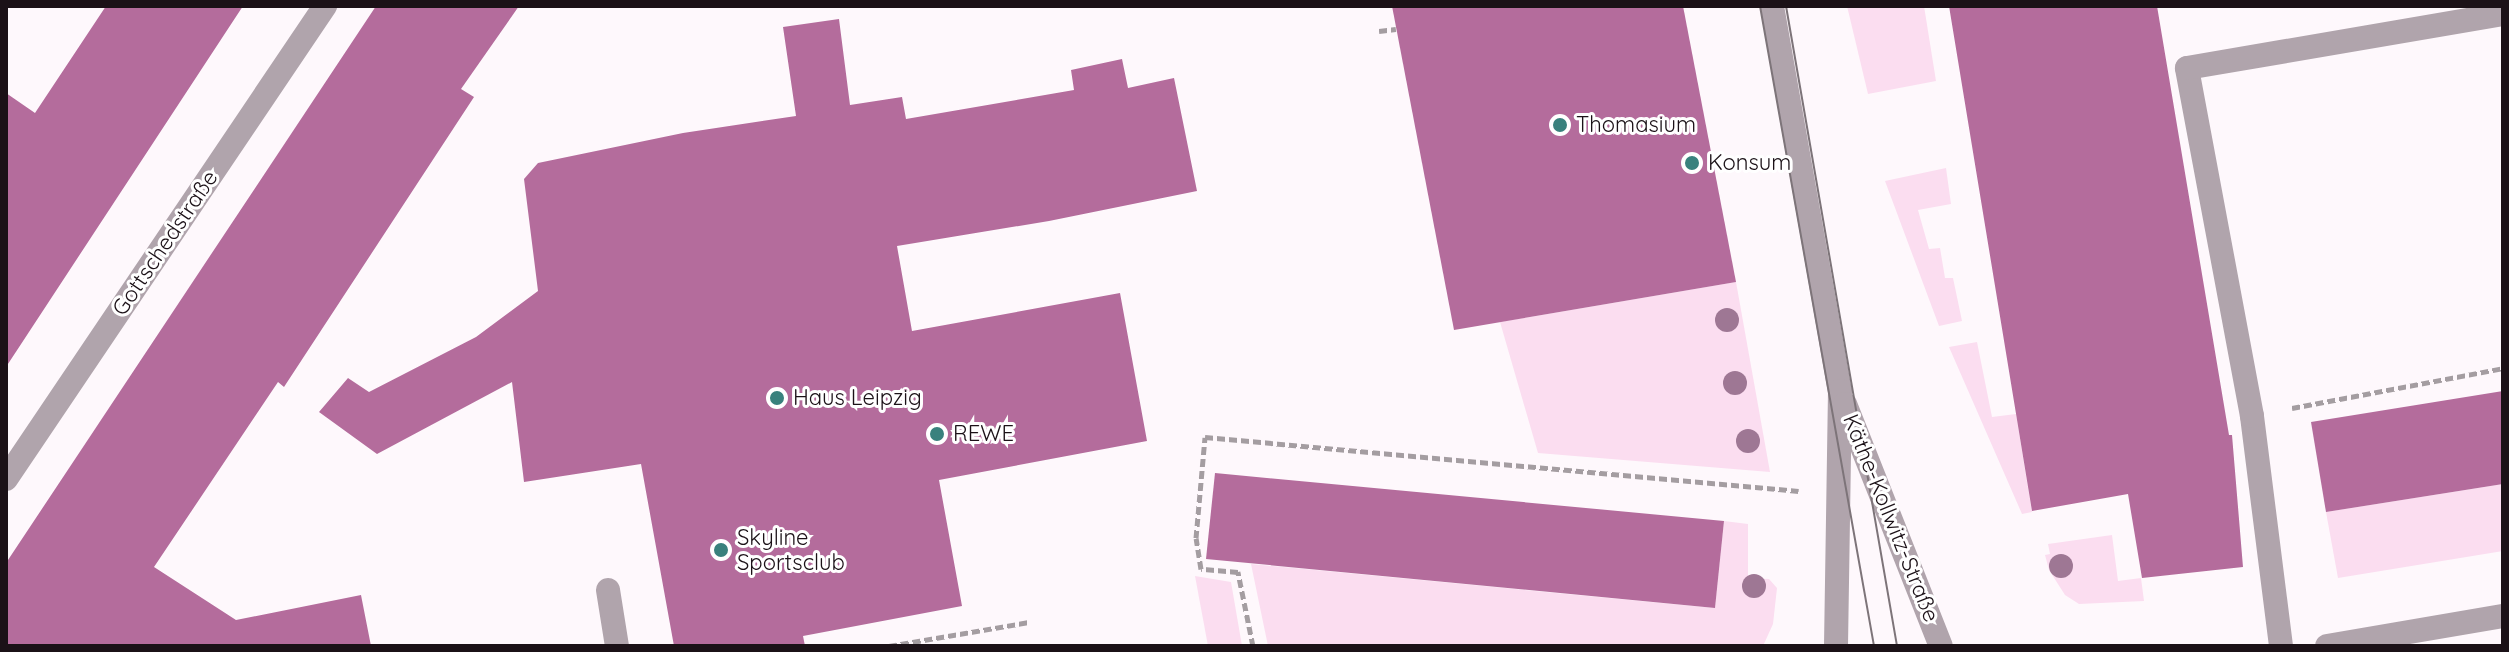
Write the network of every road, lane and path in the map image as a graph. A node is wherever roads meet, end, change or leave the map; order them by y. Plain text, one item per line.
1 (325, 6) edge
2 (1772, 6) edge
3 (2503, 14) edge
4 (1396, 29) dead end
5 (1379, 31) dead end
6 (2503, 368) edge
7 (1840, 391) junction
8 (2252, 416) junction
9 (6, 479) edge
10 (1840, 495) junction
11 (608, 590) dead end
12 (2503, 616) edge
13 (1029, 622) dead end
14 (617, 646) edge
15 (889, 646) edge
16 (1253, 646) edge
17 (1836, 646) edge
18 (1941, 646) edge
19 (2281, 646) edge
20 (2327, 646) edge

1 - 9 street, Gottschedstraße
2 - 7 street, Käthe-Kollwitz-Straße
3 - 8 street
4 - 5 path
6 - 8 path
7 - 10 street, Käthe-Kollwitz-Straße
7 - 18 street, Käthe-Kollwitz-Straße
8 - 19 street
10 - 16 path
10 - 17 street, Käthe-Kollwitz-Straße
11 - 14 street
12 - 20 street
13 - 15 path

